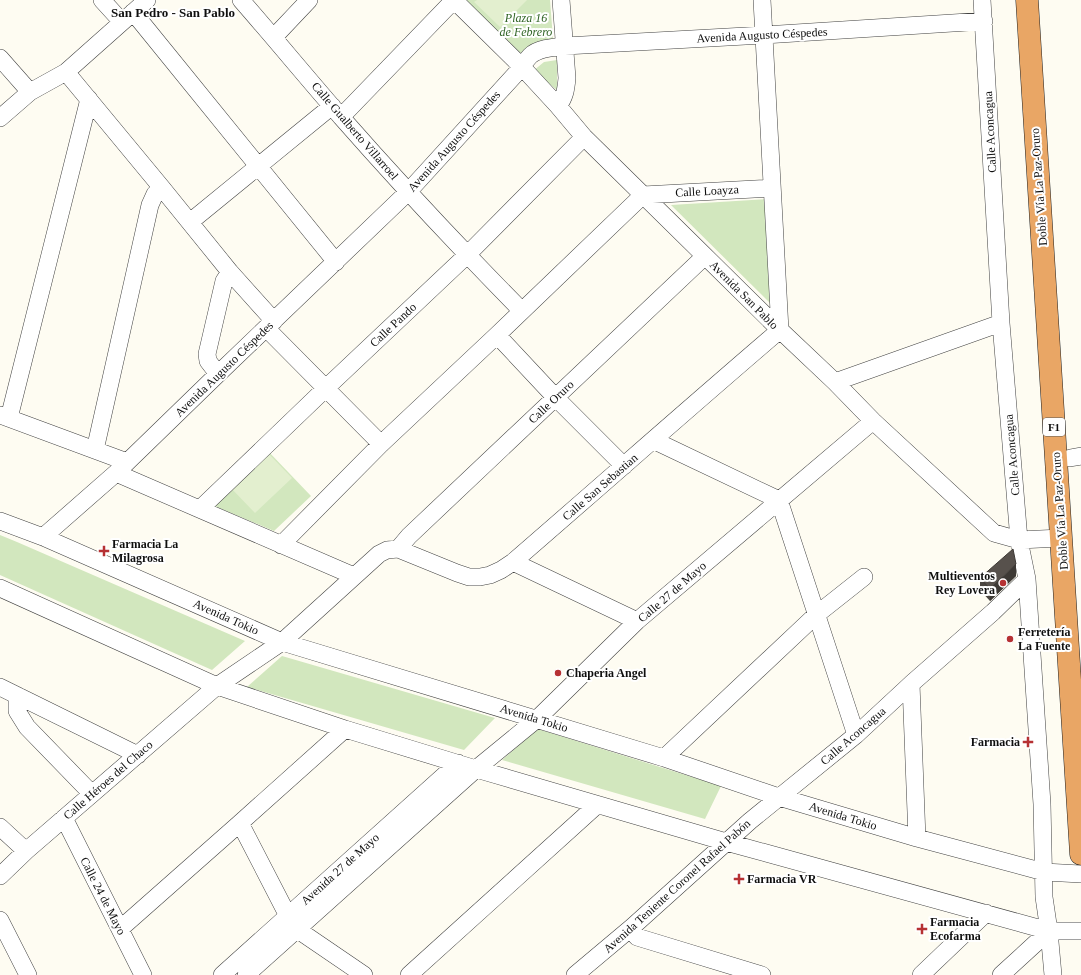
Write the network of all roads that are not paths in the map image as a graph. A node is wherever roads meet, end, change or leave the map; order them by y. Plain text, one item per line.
1 (102, 0) edge
2 (147, 0) edge
3 (241, 0) edge
4 (309, 0) edge
5 (454, 0) edge
6 (561, 0) edge
7 (762, 0) edge
8 (982, 0) edge
9 (1027, 0) edge
10 (1041, 0) edge
11 (128, 17) junction
12 (984, 21) junction
13 (764, 35) junction
14 (274, 37) junction
15 (565, 46) junction
16 (0, 58) edge
17 (522, 67) junction
18 (66, 72) junction
19 (30, 92) junction
20 (89, 99) junction
21 (558, 106) junction
22 (336, 112) junction
23 (0, 118) edge
24 (584, 137) junction
25 (258, 166) junction
26 (162, 188) junction
27 (772, 188) junction
28 (408, 192) junction
29 (643, 195) junction
30 (190, 222) junction
31 (467, 255) junction
32 (705, 256) junction
33 (336, 262) junction
34 (230, 272) junction
35 (522, 311) junction
36 (1001, 323) junction
37 (270, 325) junction
38 (780, 330) junction
39 (497, 335) junction
40 (218, 374) junction
41 (835, 382) junction
42 (326, 388) junction
43 (556, 398) junction
44 (5, 416) edge
45 (873, 421) junction
46 (653, 440) junction
47 (381, 444) junction
48 (95, 450) junction
49 (1076, 457) edge
50 (624, 466) junction
51 (121, 468) junction
52 (779, 500) junction
53 (200, 509) junction
54 (0, 521) edge
55 (44, 537) junction
56 (1061, 538) junction
57 (1020, 540) junction
58 (281, 544) junction
59 (398, 549) junction
60 (513, 562) junction
61 (354, 576) junction
62 (864, 577) dead end
63 (1027, 579) junction
64 (0, 588) edge
65 (816, 615) junction
66 (638, 621) junction
67 (1081, 621) edge
68 (282, 642) junction
69 (911, 684) junction
70 (217, 686) junction
71 (0, 687) edge
72 (18, 696) junction
73 (537, 719) junction
74 (345, 729) junction
75 (856, 735) junction
76 (138, 755) junction
77 (664, 758) junction
78 (458, 763) junction
79 (476, 770) junction
80 (92, 794) junction
81 (779, 797) junction
82 (597, 805) junction
83 (64, 818) junction
84 (240, 823) junction
85 (0, 827) edge
86 (917, 838) junction
87 (726, 842) junction
88 (26, 851) junction
89 (1081, 854) edge
90 (1044, 872) junction
91 (1081, 874) edge
92 (0, 876) edge
93 (986, 913) junction
94 (288, 916) junction
95 (0, 920) edge
96 (631, 928) junction
97 (120, 929) junction
98 (298, 930) junction
99 (1049, 931) junction
100 (1081, 931) edge
101 (736, 971) edge
102 (584, 972) edge
103 (28, 975) edge
104 (143, 975) edge
105 (222, 975) edge
106 (246, 975) edge
107 (364, 975) edge
108 (409, 975) edge
109 (762, 975) edge
110 (921, 975) edge
111 (1001, 975) edge
112 (1053, 975) edge

1 - 11 street
2 - 11 street
3 - 14 street, Calle Gualberto Villarroel
4 - 14 street
5 - 17 street, Avenida San Pablo
5 - 22 street
6 - 15 street
7 - 13 street
8 - 12 street, Calle Aconcagua
9 - 56 highway, Doble Vía La Paz-Oruro / F1
10 - 49 highway, Doble Vía La Paz-Oruro / F1
11 - 18 street
11 - 25 street
12 - 13 street, Avenida Augusto Céspedes
12 - 36 street, Calle Aconcagua
13 - 15 street, Avenida Augusto Céspedes
13 - 27 street
14 - 22 street, Calle Gualberto Villarroel
15 - 17 street, Avenida Augusto Céspedes
15 - 21 street
16 - 19 street
17 - 21 street, Avenida San Pablo
17 - 28 street, Avenida Augusto Céspedes
18 - 19 street
18 - 20 street
19 - 23 street
20 - 26 street
20 - 44 street
21 - 24 street, Avenida San Pablo
22 - 25 street
22 - 28 street, Calle Gualberto Villarroel
24 - 29 street, Avenida San Pablo
24 - 31 street, Calle Pando
25 - 30 street
25 - 33 street
26 - 30 street
26 - 48 street
27 - 29 street, Calle Loayza
27 - 38 street
28 - 31 street, Calle Gualberto Villarroel
28 - 33 street, Avenida Augusto Céspedes
29 - 32 street, Avenida San Pablo
29 - 35 street
30 - 34 street
31 - 35 street, Calle Gualberto Villarroel
31 - 42 street, Calle Pando
32 - 38 street, Avenida San Pablo
32 - 43 street, Calle Oruro
33 - 37 street, Avenida Augusto Céspedes
34 - 37 street
34 - 40 street
35 - 39 street
36 - 41 street
36 - 57 street, Calle Aconcagua
37 - 40 street, Avenida Augusto Céspedes
37 - 42 street
38 - 41 street, Avenida San Pablo
38 - 46 street, Calle San Sebastian
39 - 43 street
39 - 47 street
40 - 51 street, Avenida Augusto Céspedes
41 - 45 street, Avenida San Pablo
42 - 47 street
42 - 53 street, Calle Pando
43 - 50 street
43 - 59 street, Calle Oruro
44 - 48 street
45 - 52 street, Calle 27 de Mayo
45 - 57 street, Avenida San Pablo
46 - 50 street, Calle San Sebastian
46 - 52 street
47 - 58 street
48 - 51 street
49 - 67 highway, Doble Vía La Paz-Oruro / F1
50 - 60 street, Calle San Sebastian
51 - 53 street
51 - 55 street, Avenida Augusto Céspedes
52 - 65 street
52 - 66 street, Calle 27 de Mayo
53 - 58 street
54 - 55 street, Avenida Tokio
55 - 68 street, Avenida Tokio
56 - 57 street, Avenida San Pablo
56 - 89 highway, Doble Vía La Paz-Oruro / F1
57 - 63 street, Calle Aconcagua
58 - 61 street
59 - 60 street, Calle San Sebastian
59 - 61 street, Calle Héroes del Chaco
60 - 66 street
61 - 68 street, Calle Héroes del Chaco
62 - 65 street
63 - 69 street, Calle Aconcagua
63 - 90 street
64 - 70 street
65 - 75 street
65 - 77 street
66 - 73 street, Calle 27 de Mayo
68 - 70 street, Calle Héroes del Chaco
68 - 73 street, Avenida Tokio
69 - 75 street, Calle Aconcagua
69 - 86 street
70 - 74 street
70 - 76 street, Calle Héroes del Chaco
71 - 72 street
72 - 76 street
72 - 80 street
73 - 77 street, Avenida Tokio
73 - 79 street, Calle 27 de Mayo
74 - 78 street
74 - 84 street
75 - 81 street, Calle Aconcagua
76 - 80 street, Calle Héroes del Chaco
77 - 81 street, Avenida Tokio
78 - 79 street
78 - 94 street, Avenida 27 de Mayo
79 - 82 street
79 - 98 street, Avenida 27 de Mayo
80 - 83 street, Calle Héroes del Chaco
81 - 86 street, Avenida Tokio
81 - 87 street, Avenida Teniente Coronel Rafael Pabón
82 - 87 street
82 - 108 street
83 - 88 street, Calle Héroes del Chaco
83 - 97 street, Calle 24 de Mayo
84 - 94 street
84 - 97 street
85 - 88 street
86 - 90 street, Avenida Tokio
87 - 93 street
87 - 96 street, Avenida Teniente Coronel Rafael Pabón
88 - 92 street, Calle Héroes del Chaco
90 - 91 street, Avenida Tokio
90 - 99 street
93 - 99 street
93 - 110 street
94 - 105 street, Avenida 27 de Mayo
95 - 103 street
96 - 101 street
96 - 102 street, Avenida Teniente Coronel Rafael Pabón
97 - 104 street, Calle 24 de Mayo
98 - 106 street, Avenida 27 de Mayo
98 - 107 street
99 - 100 street
99 - 111 street
99 - 112 street
101 - 109 street

